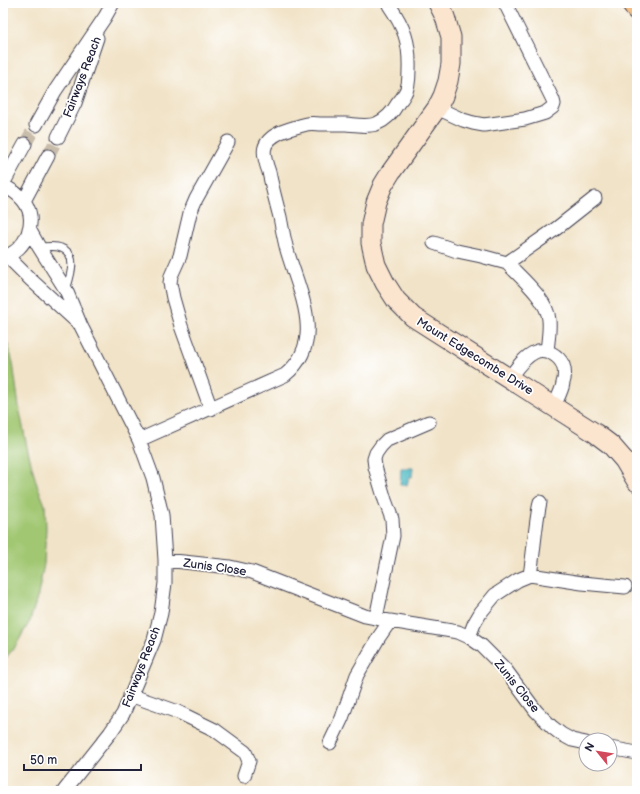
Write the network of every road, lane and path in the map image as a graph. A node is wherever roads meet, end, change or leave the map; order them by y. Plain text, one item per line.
1 (113, 3) edge
2 (438, 3) edge
3 (505, 3) edge
4 (633, 3) edge
5 (389, 5) dead end
6 (637, 9) edge
7 (105, 17) junction
8 (438, 108) junction
9 (36, 125) tunnel mouth
10 (58, 137) tunnel mouth
11 (228, 142) dead end
12 (25, 144) tunnel mouth
13 (48, 156) tunnel mouth
14 (3, 185) edge
15 (595, 198) dead end
16 (24, 201) junction
17 (29, 229) junction
18 (434, 243) dead end
19 (39, 247) junction
20 (5, 257) edge
21 (507, 263) junction
22 (66, 290) junction
23 (81, 326) junction
24 (547, 352) junction
25 (509, 378) junction
26 (554, 406) junction
27 (211, 409) junction
28 (429, 422) dead end
29 (139, 440) junction
30 (636, 480) edge
31 (540, 502) dead end
32 (165, 560) junction
33 (530, 575) junction
34 (625, 587) dead end
35 (376, 618) junction
36 (390, 621) junction
37 (469, 637) junction
38 (130, 695) junction
39 (578, 741) edge
40 (330, 742) dead end
41 (618, 749) edge
42 (637, 753) edge
43 (244, 776) dead end
44 (64, 791) edge

1 - 7 street, Fairways Reach
2 - 8 street, Mount Edgecombe Drive
3 - 8 street
4 - 6 highway
5 - 27 street
7 - 9 street, Fairways Reach
7 - 10 street, Fairways Reach
8 - 25 street, Mount Edgecombe Drive
11 - 27 street
12 - 14 street
13 - 16 street
14 - 16 street
15 - 21 street
16 - 17 street, Fairways Reach
17 - 19 street, Fairways Reach
17 - 20 street, Fairways Reach
18 - 21 street
19 - 22 street, Fairways Reach
19 - 22 lane
20 - 23 street, Fairways Reach
21 - 24 street
22 - 23 street, Fairways Reach
23 - 29 street, Fairways Reach
24 - 25 street
24 - 26 street
25 - 26 street, Mount Edgecombe Drive
26 - 30 street, Mount Edgecombe Drive
27 - 29 street
28 - 35 street
29 - 32 street, Fairways Reach
31 - 33 street
32 - 35 street, Zunis Close
32 - 38 street, Fairways Reach
33 - 34 street
33 - 37 street
35 - 36 street, Zunis Close
36 - 37 street, Zunis Close
36 - 40 street
37 - 39 street, Zunis Close
38 - 43 street
38 - 44 street, Fairways Reach
41 - 42 street

